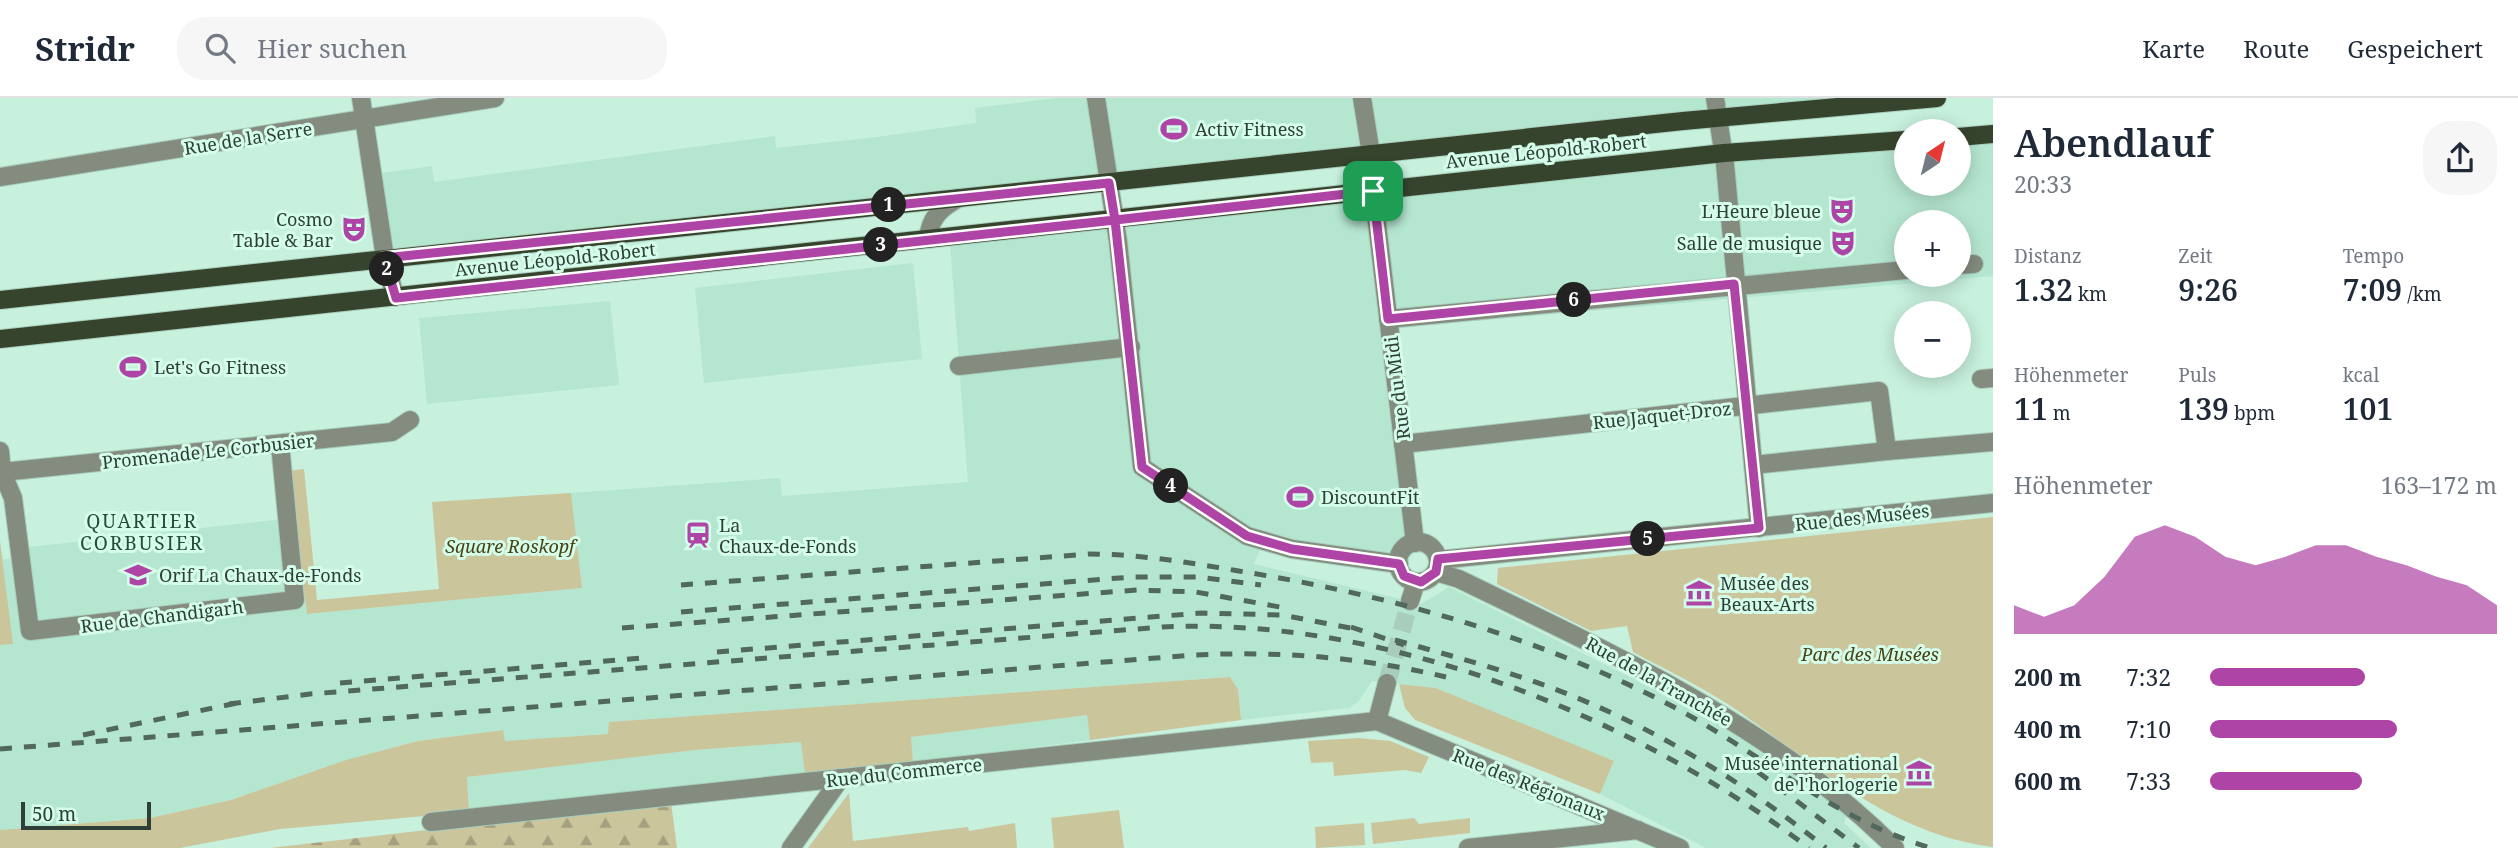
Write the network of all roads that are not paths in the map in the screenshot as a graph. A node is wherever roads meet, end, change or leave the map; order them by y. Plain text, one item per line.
1 (361, 98) edge
2 (495, 98) edge
3 (1096, 98) edge
4 (1362, 98) edge
5 (1715, 98) edge
6 (1937, 98) edge
7 (1718, 118) junction
8 (363, 119) junction
9 (1993, 134) edge
10 (1971, 136) edge
11 (1894, 141) edge
12 (1724, 153) junction
13 (1371, 154) junction
14 (0, 177) edge
15 (1109, 183) junction
16 (1373, 191) junction
17 (959, 198) junction
18 (1115, 220) junction
19 (928, 239) junction
20 (384, 258) junction
21 (1894, 271) edge
22 (1734, 284) junction
23 (396, 298) junction
24 (0, 300) edge
25 (1388, 319) junction
26 (0, 339) edge
27 (1131, 347) junction
28 (959, 366) dead end
29 (1747, 406) junction
30 (410, 420) dead end
31 (1993, 442) edge
32 (280, 444) junction
33 (1403, 444) junction
34 (1887, 451) junction
35 (0, 452) edge
36 (1753, 465) junction
37 (1, 473) edge
38 (1993, 503) edge
39 (1759, 528) junction
40 (1415, 543) junction
41 (1399, 564) junction
42 (1437, 566) junction
43 (1416, 582) junction
44 (1410, 601) tunnel mouth
45 (1387, 683) tunnel mouth
46 (1377, 721) junction
47 (841, 778) junction
48 (431, 822) dead end
49 (1640, 830) junction
50 (791, 848) edge
51 (1468, 848) edge
52 (1681, 848) edge
53 (1895, 848) edge

1 - 8 street
2 - 8 street, Rue de la Serre
3 - 15 street
4 - 13 street
5 - 7 street
6 - 7 main road, Avenue Léopold-Robert
7 - 12 street
7 - 13 main road, Avenue Léopold-Robert
8 - 14 street, Rue de la Serre
8 - 20 street
9 - 10 main road
11 - 12 main road, Avenue Léopold-Robert
12 - 16 main road, Avenue Léopold-Robert
12 - 22 street
13 - 15 main road, Avenue Léopold-Robert
13 - 16 main road
15 - 17 main road, Avenue Léopold-Robert
15 - 18 street
16 - 18 main road, Avenue Léopold-Robert
16 - 25 street, Rue du Midi
17 - 19 street
17 - 20 main road, Avenue Léopold-Robert
18 - 19 main road, Avenue Léopold-Robert
18 - 27 street
19 - 23 main road, Avenue Léopold-Robert
20 - 23 street
20 - 24 main road, Avenue Léopold-Robert
21 - 22 street
22 - 25 street
22 - 29 street
23 - 26 main road, Avenue Léopold-Robert
25 - 33 street, Rue du Midi
27 - 28 street
27 - 41 street
29 - 33 street, Rue Jaquet-Droz
29 - 34 street, Rue Jaquet-Droz
29 - 36 street
30 - 32 street, Promenade Le Corbusier
31 - 34 street
32 - 37 street, Promenade Le Corbusier
32 - 37 street, Rue de Chandigarh
33 - 40 street, Rue du Midi
34 - 36 street
35 - 37 street
36 - 39 street
38 - 39 street, Rue des Musées
39 - 42 street, Rue des Musées
40 - 41 street
40 - 42 street
41 - 43 street
42 - 43 street
42 - 53 street, Rue de la Tranchée
43 - 44 street
45 - 46 street
46 - 47 street, Rue du Commerce
46 - 49 street, Rue des Régionaux
47 - 48 street, Rue du Commerce
47 - 50 street
49 - 51 street
49 - 52 street, Rue des Régionaux

